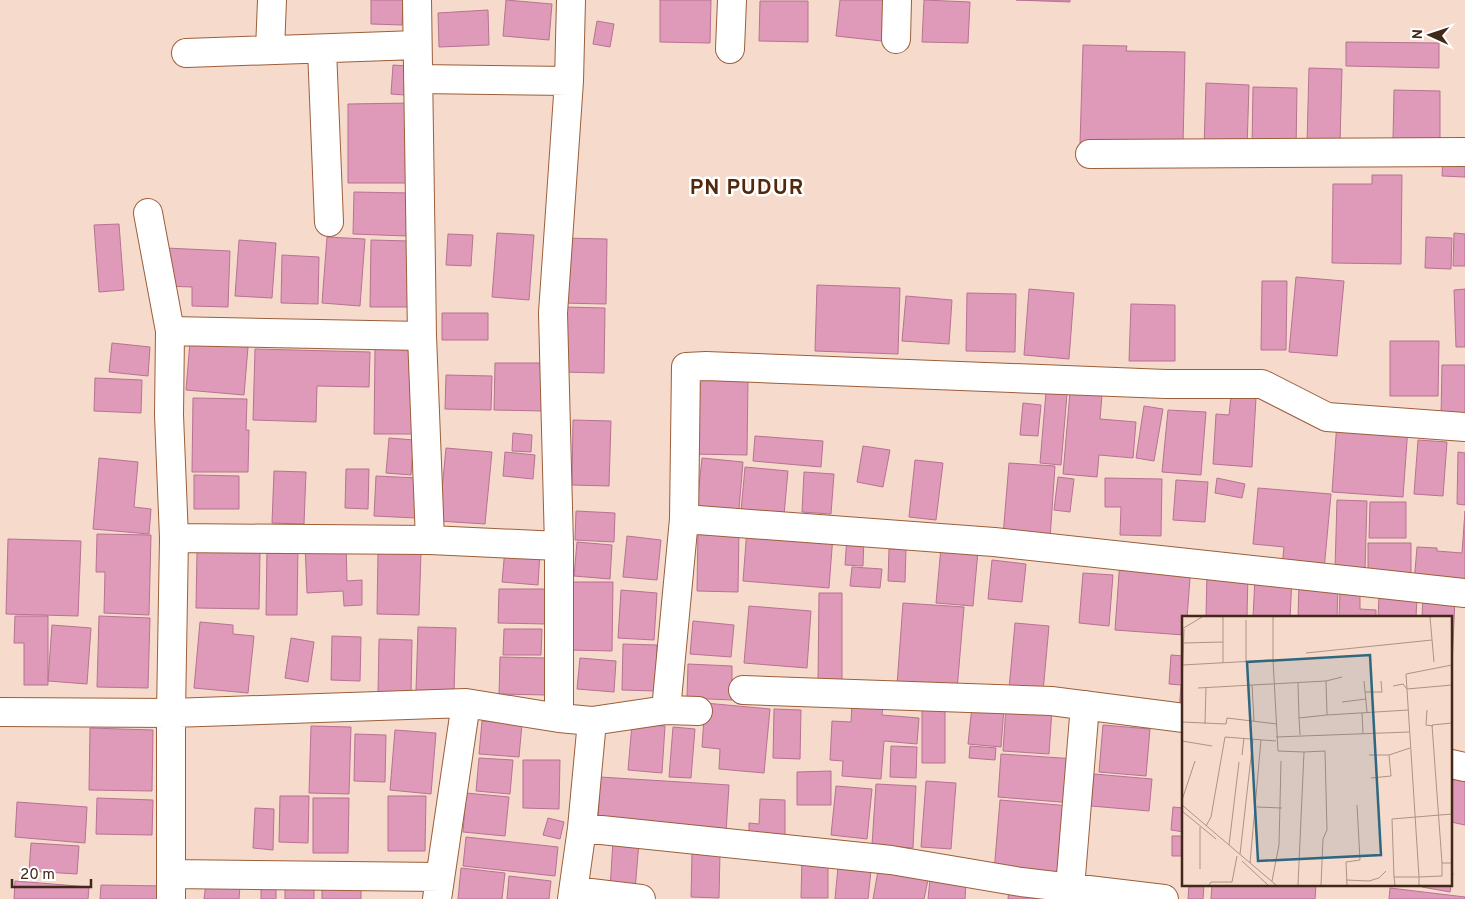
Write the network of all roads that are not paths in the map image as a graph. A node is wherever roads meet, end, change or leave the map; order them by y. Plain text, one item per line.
1 (272, 0) edge
2 (416, 0) edge
3 (571, 0) edge
4 (732, 0) edge
5 (897, 0) edge
6 (896, 39) dead end
7 (417, 45) junction
8 (322, 48) junction
9 (730, 49) dead end
10 (270, 50) junction
11 (186, 53) dead end
12 (418, 79) junction
13 (570, 81) junction
14 (1465, 152) edge
15 (1090, 154) dead end
16 (148, 212) dead end
17 (329, 222) dead end
18 (170, 331) junction
19 (422, 336) junction
20 (1465, 427) edge
21 (684, 519) junction
22 (174, 538) junction
23 (430, 540) junction
24 (559, 546) junction
25 (1465, 594) edge
26 (742, 690) dead end
27 (466, 704) junction
28 (1085, 705) junction
29 (666, 710) junction
30 (698, 711) dead end
31 (0, 712) edge
32 (171, 714) junction
33 (559, 718) junction
34 (1182, 718) edge
35 (592, 721) junction
36 (1452, 764) edge
37 (1465, 767) edge
38 (582, 828) junction
39 (171, 886) edge
40 (438, 888) edge
41 (1070, 888) junction
42 (573, 895) edge
43 (641, 899) edge
44 (1164, 899) edge

1 - 10 street
2 - 7 street
3 - 13 street
4 - 9 street
5 - 6 street
7 - 8 street
7 - 12 street
8 - 10 street
8 - 17 street
10 - 11 street
12 - 13 street
12 - 19 street
13 - 24 street
14 - 15 street
16 - 18 street
18 - 19 street
18 - 22 street
19 - 23 street
20 - 21 street
21 - 25 street
21 - 29 street
22 - 23 street
22 - 32 street
23 - 24 street
24 - 33 street
26 - 28 street
27 - 32 street
27 - 33 street
27 - 40 street
28 - 34 street
28 - 41 street
29 - 30 street
29 - 35 street
31 - 32 street
32 - 39 street
33 - 35 street
35 - 38 street
36 - 37 street
38 - 41 street
38 - 42 street
39 - 40 street
41 - 44 street
42 - 43 street

